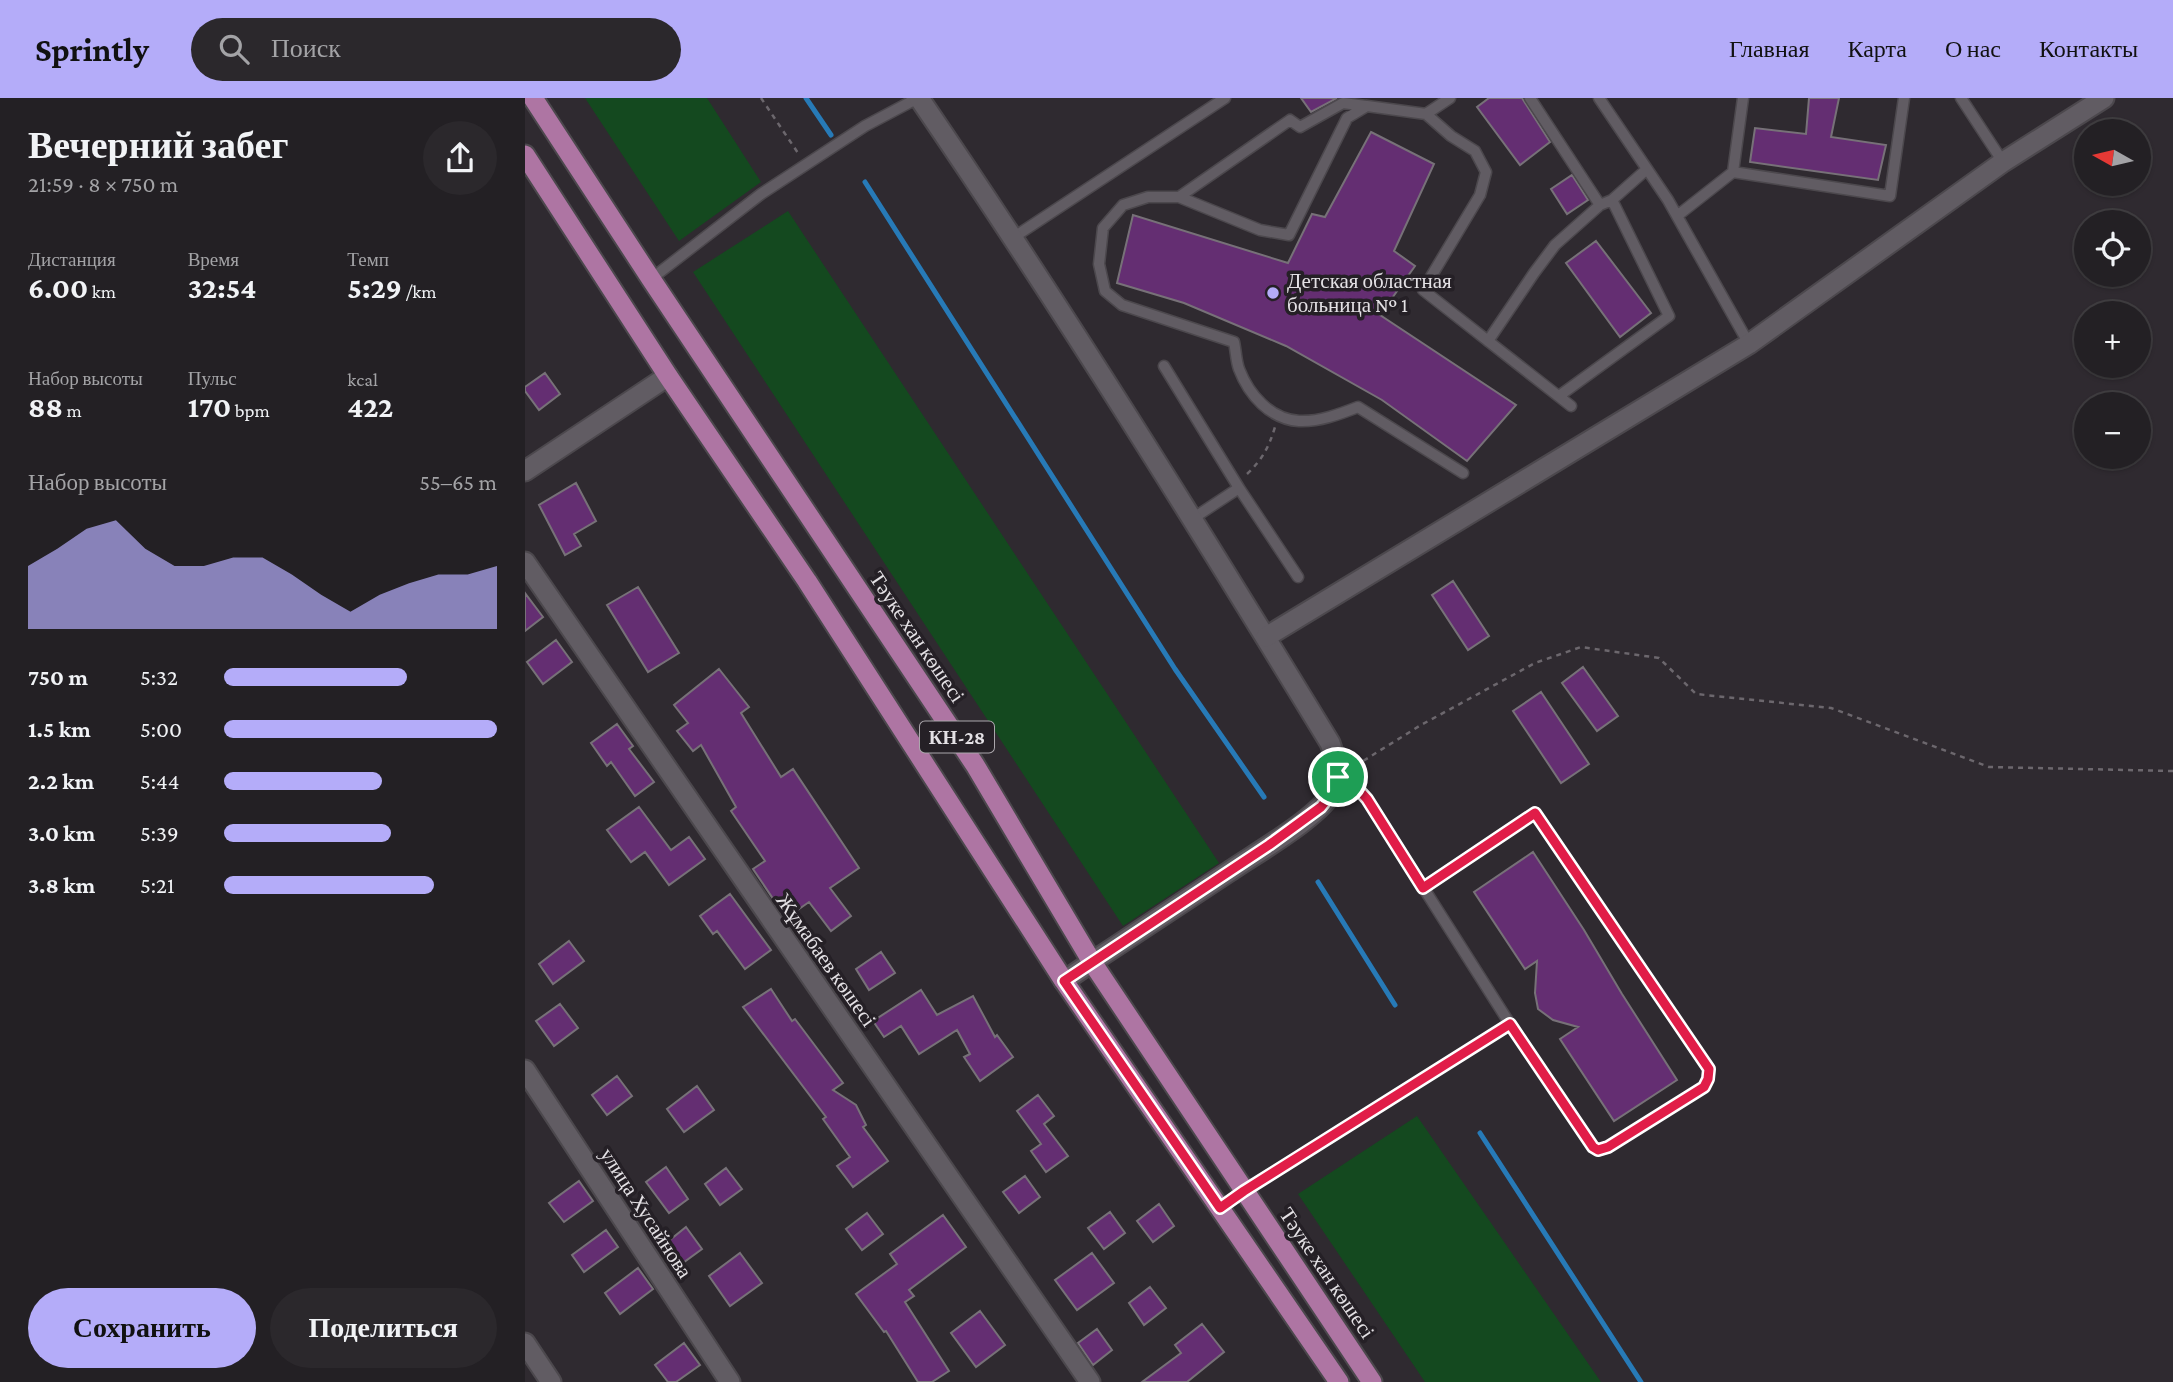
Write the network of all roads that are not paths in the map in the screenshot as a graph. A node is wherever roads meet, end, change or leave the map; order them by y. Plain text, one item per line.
1 (533, 98) edge
2 (918, 98) edge
3 (1225, 98) edge
4 (1450, 98) edge
5 (1530, 98) edge
6 (1599, 98) edge
7 (1743, 98) edge
8 (1904, 98) edge
9 (1961, 98) edge
10 (2104, 98) edge
11 (1347, 101) edge
12 (1367, 106) junction
13 (1426, 114) junction
14 (525, 155) edge
15 (2003, 162) junction
16 (1647, 169) junction
17 (1734, 172) junction
18 (1179, 197) junction
19 (1612, 200) junction
20 (1600, 205) junction
21 (1677, 216) junction
22 (1014, 237) junction
23 (651, 279) junction
24 (1489, 341) junction
25 (1749, 344) junction
26 (1164, 366) dead end
27 (668, 376) junction
28 (1559, 396) junction
29 (1571, 406) dead end
30 (525, 471) edge
31 (1463, 473) dead end
32 (1238, 486) junction
33 (1192, 519) junction
34 (525, 562) edge
35 (1298, 577) dead end
36 (1266, 637) junction
37 (1338, 777) junction
38 (1423, 888) junction
39 (1092, 962) junction
40 (1064, 981) junction
41 (1510, 1024) junction
42 (525, 1070) edge
43 (1244, 1191) junction
44 (1220, 1208) junction
45 (525, 1343) edge
46 (551, 1382) edge
47 (730, 1382) edge
48 (1090, 1382) edge
49 (1339, 1382) edge
50 (1372, 1382) edge

1 - 23 main road, Тәуке хан көшесі / КН-28
2 - 22 street
2 - 23 lane
3 - 22 lane
4 - 13 lane
5 - 20 lane
6 - 16 lane
7 - 17 lane
8 - 17 lane
9 - 15 lane
10 - 15 street
11 - 12 lane
11 - 18 lane
12 - 13 lane
12 - 18 lane
13 - 24 lane
14 - 27 main road, КН-28
15 - 25 street
16 - 19 lane
16 - 21 lane
17 - 21 lane
18 - 31 lane
19 - 20 lane
19 - 28 lane
20 - 24 lane
21 - 25 lane
22 - 33 street
23 - 39 main road, Тәуке хан көшесі / КН-28
24 - 28 lane
25 - 36 street
26 - 32 lane
27 - 30 street
27 - 40 main road, КН-28
28 - 29 lane
32 - 33 lane
32 - 35 lane
33 - 36 street
34 - 48 street, Жұмабаев көшесі
36 - 37 street
37 - 38 lane
37 - 39 street
38 - 41 lane
38 - 41 lane
39 - 40 street
39 - 43 main road, Тәуке хан көшесі / КН-28
40 - 44 main road, КН-28
41 - 43 lane
42 - 47 street, улица Хусайнова
43 - 44 lane
43 - 50 main road, Тәуке хан көшесі / КН-28
44 - 49 main road, КН-28
45 - 46 street

